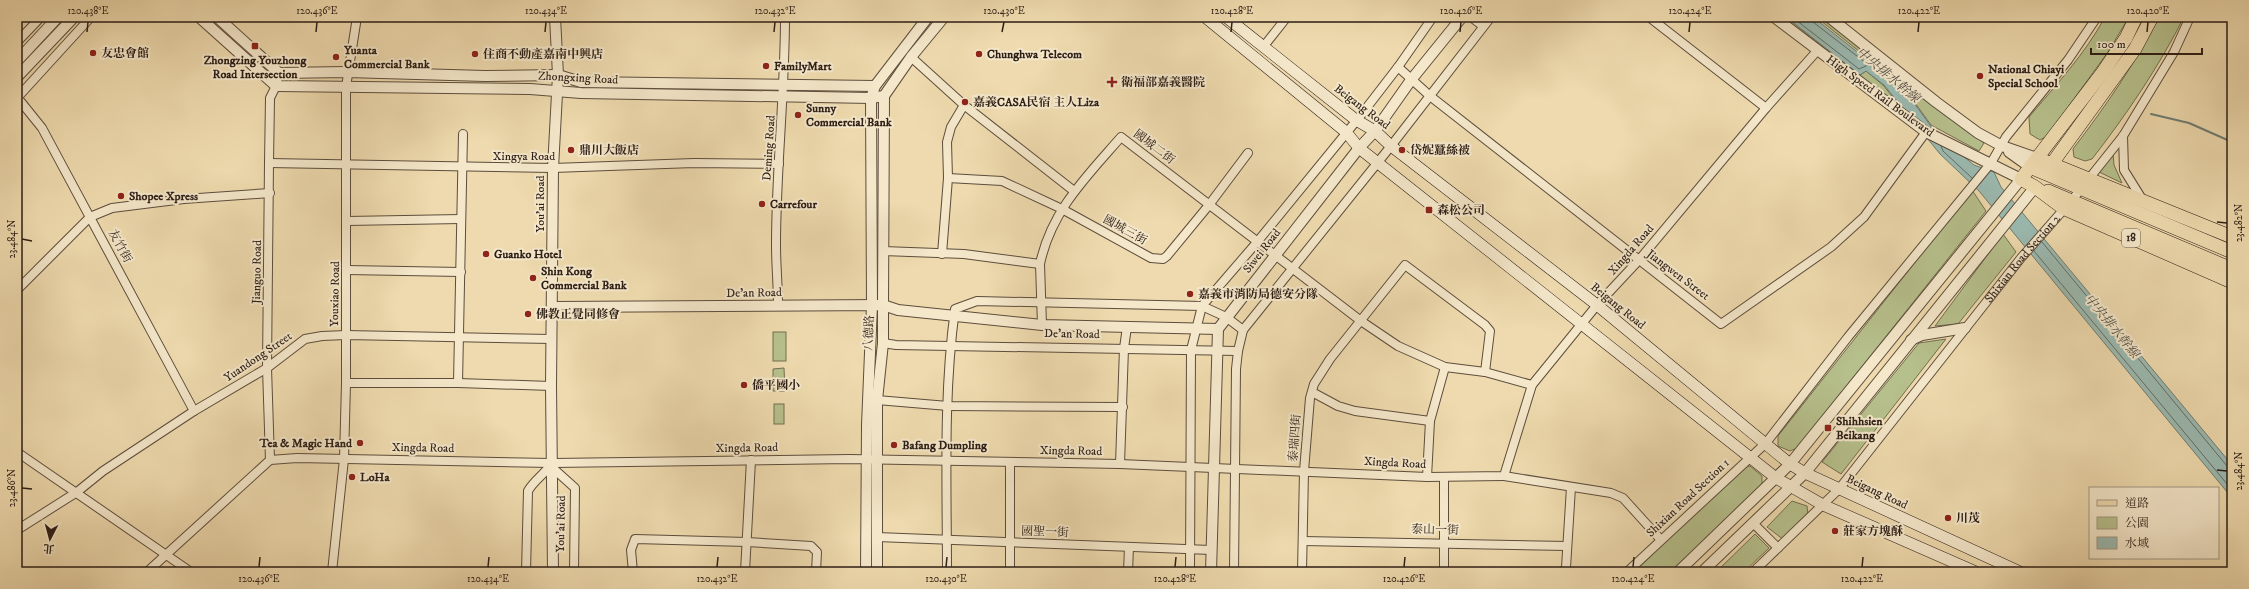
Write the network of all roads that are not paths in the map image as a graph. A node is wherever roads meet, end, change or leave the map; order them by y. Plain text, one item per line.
1 (41, 17) edge
2 (58, 17) edge
3 (74, 17) edge
4 (92, 17) edge
5 (199, 17) edge
6 (217, 17) edge
7 (357, 17) edge
8 (555, 17) edge
9 (785, 17) edge
10 (944, 17) edge
11 (1205, 17) edge
12 (1226, 17) edge
13 (1287, 17) edge
14 (1432, 17) edge
15 (1462, 17) edge
16 (1471, 17) edge
17 (1491, 17) edge
18 (1649, 17) edge
19 (1774, 17) edge
20 (1829, 17) edge
21 (2097, 17) edge
22 (2136, 17) edge
23 (2152, 17) edge
24 (2190, 17) edge
25 (926, 18) edge
26 (1483, 26) junction
27 (17, 42) edge
28 (1264, 46) junction
29 (1817, 51) junction
30 (911, 57) junction
31 (17, 61) edge
32 (1398, 67) junction
33 (347, 72) junction
34 (279, 74) junction
35 (558, 75) junction
36 (17, 78) edge
37 (1411, 80) junction
38 (785, 84) junction
39 (276, 86) junction
40 (875, 86) junction
41 (346, 87) junction
42 (557, 89) junction
43 (784, 95) junction
44 (884, 96) junction
45 (1430, 96) junction
46 (17, 97) edge
47 (871, 98) junction
48 (964, 105) junction
49 (1766, 108) junction
50 (1356, 120) junction
51 (1375, 131) junction
52 (1346, 132) junction
53 (1926, 132) junction
54 (463, 134) dead end
55 (2123, 136) junction
56 (1391, 146) junction
57 (2002, 146) junction
58 (1359, 148) junction
59 (1248, 153) dead end
60 (269, 163) junction
61 (1378, 163) junction
62 (2034, 163) junction
63 (779, 164) junction
64 (347, 165) junction
65 (1989, 165) junction
66 (461, 168) junction
67 (554, 168) junction
68 (2049, 168) junction
69 (2088, 177) junction
70 (948, 178) junction
71 (2021, 179) junction
72 (2035, 187) junction
73 (2081, 188) junction
74 (1074, 191) junction
75 (270, 193) junction
76 (2142, 199) junction
77 (2067, 204) junction
78 (1209, 205) junction
79 (1062, 209) junction
80 (90, 217) junction
81 (461, 219) junction
82 (347, 220) junction
83 (2232, 237) edge
84 (1258, 241) junction
85 (883, 251) junction
86 (2232, 252) edge
87 (942, 254) junction
88 (1276, 254) junction
89 (1640, 260) junction
90 (1040, 264) junction
91 (1292, 268) junction
92 (2232, 269) edge
93 (347, 270) junction
94 (461, 272) junction
95 (2232, 282) edge
96 (17, 290) edge
97 (1042, 302) junction
98 (1597, 304) junction
99 (778, 305) junction
100 (872, 305) junction
101 (883, 305) junction
102 (1202, 306) junction
103 (553, 307) junction
104 (954, 315) junction
105 (1226, 317) junction
106 (1361, 321) junction
107 (1582, 323) junction
108 (1042, 325) junction
109 (1127, 327) junction
110 (1965, 328) junction
111 (1196, 329) junction
112 (1218, 329) junction
113 (1243, 330) junction
114 (346, 335) junction
115 (459, 338) junction
116 (552, 339) junction
117 (1911, 340) junction
118 (883, 343) junction
119 (950, 346) junction
120 (1124, 348) junction
121 (1191, 350) junction
122 (1217, 350) junction
123 (1238, 351) junction
124 (1445, 367) junction
125 (267, 368) junction
126 (1485, 372) junction
127 (346, 383) junction
128 (458, 383) junction
129 (1532, 385) junction
130 (551, 386) junction
131 (1312, 392) junction
132 (877, 400) junction
133 (948, 406) junction
134 (1123, 407) junction
135 (194, 411) junction
136 (1430, 421) junction
137 (1766, 443) junction
138 (18, 455) edge
139 (1751, 458) junction
140 (344, 459) junction
141 (872, 459) junction
142 (270, 460) junction
143 (751, 460) junction
144 (948, 462) junction
145 (1010, 462) junction
146 (552, 463) junction
147 (1120, 464) junction
148 (1790, 464) junction
149 (1189, 469) junction
150 (1213, 469) junction
151 (1235, 470) junction
152 (1304, 471) junction
153 (1805, 473) junction
154 (1504, 476) junction
155 (1427, 477) junction
156 (1444, 478) junction
157 (1776, 478) junction
158 (1571, 487) junction
159 (1790, 487) junction
160 (1839, 489) junction
161 (76, 492) junction
162 (1823, 505) junction
163 (1753, 523) junction
164 (17, 530) edge
165 (877, 537) junction
166 (947, 539) junction
167 (1661, 540) junction
168 (1302, 541) junction
169 (747, 542) junction
170 (1010, 542) junction
171 (1445, 542) junction
172 (1567, 546) junction
173 (1129, 547) junction
174 (1778, 548) junction
175 (1190, 549) junction
176 (1211, 550) junction
177 (166, 554) junction
178 (147, 572) edge
179 (191, 572) edge
180 (332, 572) edge
181 (526, 572) edge
182 (553, 572) edge
183 (574, 572) edge
184 (633, 572) edge
185 (745, 572) edge
186 (816, 572) edge
187 (866, 572) edge
188 (877, 572) edge
189 (947, 572) edge
190 (1010, 572) edge
191 (1128, 572) edge
192 (1190, 572) edge
193 (1211, 572) edge
194 (1234, 572) edge
195 (1302, 572) edge
196 (1444, 572) edge
197 (1562, 572) edge
198 (1628, 572) edge
199 (1678, 572) edge
200 (1702, 572) edge
201 (1753, 572) edge
202 (1976, 572) edge
203 (2020, 572) edge

1 - 27 street
2 - 31 street
3 - 36 street
4 - 46 street
5 - 39 street
6 - 34 street
7 - 33 street, Youxiao Road
8 - 35 street, You'ai Road
9 - 38 street, Deming Road
10 - 30 street
11 - 52 main road
12 - 28 main road, Beigang Road
13 - 28 street
14 - 32 street, Siwei Road
15 - 37 street, Siwei Road
16 - 26 street
17 - 26 street
18 - 49 street
19 - 29 street, High Speed Rail Boulevard
20 - 57 street
21 - 57 street
22 - 62 main road
23 - 68 main road
24 - 55 street, Shixian Road Section 2
25 - 40 street
26 - 45 street
28 - 50 main road, Beigang Road
29 - 49 street, Xingda Road
29 - 53 street, High Speed Rail Boulevard
30 - 44 street
30 - 48 street
32 - 37 street, Jiangwen Street
32 - 50 street, Siwei Road
33 - 34 street, Zhongxing Road
33 - 35 street, Zhongxing Road
33 - 41 street, Youxiao Road
34 - 39 street, Jianguo Road
35 - 38 street, Zhongxing Road
35 - 42 street, You'ai Road
37 - 45 street, Jiangwen Street
37 - 51 street, Siwei Road
38 - 40 street, Zhongxing Road
38 - 43 street, Deming Road
39 - 41 street, Zhongxing Road
39 - 60 street, Jianguo Road
40 - 44 street
40 - 47 street, 八德路
41 - 42 street, Zhongxing Road
41 - 64 street, Youxiao Road
42 - 43 street, Zhongxing Road
42 - 67 street, You'ai Road
43 - 47 street, Zhongxing Road
43 - 63 street, Deming Road
44 - 47 street, Zhongxing Road
44 - 85 street, 八德路
45 - 56 street
45 - 89 street, Jiangwen Street
46 - 80 street, 友竹街
47 - 100 street, 八德路
48 - 70 street
48 - 74 street
49 - 89 street, Xingda Road
50 - 51 main road, Beigang Road
50 - 52 street, Siwei Road
51 - 56 main road, Beigang Road
51 - 58 street, Siwei Road
52 - 58 main road
52 - 84 street, Siwei Road
53 - 65 street, High Speed Rail Boulevard
53 - 89 street, Jiangwen Street
54 - 66 street
55 - 69 street, Shixian Road Section 2
55 - 76 street
56 - 61 street
56 - 98 main road, Beigang Road
57 - 62 street
57 - 65 street
58 - 61 main road
58 - 88 street, Siwei Road
59 - 78 street, 國城三街
60 - 64 street, Xingya Road
60 - 75 street, Jianguo Road
61 - 91 street
61 - 107 main road
62 - 68 main road, 18
62 - 71 main road
63 - 67 street, Xingya Road
63 - 99 street, Deming Road
64 - 66 street, Xingya Road
64 - 82 street, Youxiao Road
65 - 71 street, High Speed Rail Boulevard
65 - 137 street
66 - 67 street, Xingya Road
66 - 81 street
67 - 103 street, You'ai Road
68 - 69 main road, 18
68 - 72 main road
68 - 73 main road, 18
69 - 73 street, Shixian Road Section 2
69 - 76 main road, 18
70 - 79 street, 國城三街
70 - 87 street
71 - 72 main road, High Speed Rail Boulevard / 18
71 - 148 street
72 - 77 main road, High Speed Rail Boulevard / 18
72 - 117 street
73 - 77 street, Shixian Road Section 2
73 - 86 main road, 18
74 - 78 street, 國城二街
74 - 79 street, 國城二街
75 - 80 street
75 - 125 street, Jianguo Road
76 - 83 main road, 18
77 - 92 main road, High Speed Rail Boulevard / 18
77 - 95 main road, High Speed Rail Boulevard / 18
77 - 110 street, Shixian Road Section 2
78 - 79 street, 國城三街
78 - 84 street, 國城二街
79 - 90 street, 國城二街
80 - 96 street
80 - 135 street, 友竹街
81 - 82 street
81 - 94 street
82 - 93 street, Youxiao Road
84 - 88 street, 國城二街
84 - 102 street, Siwei Road
85 - 87 street
85 - 101 street, 八德路
87 - 90 street
88 - 91 street, 國城二街
88 - 105 street, Siwei Road
89 - 98 street, Xingda Road
90 - 97 street, 國城二街
91 - 106 street, 國城二街
91 - 113 street
93 - 94 street
93 - 114 street, Youxiao Road
94 - 115 street
97 - 102 street
97 - 104 street
97 - 108 street, 國城二街
98 - 107 street, Xingda Road
98 - 137 main road, Beigang Road
99 - 100 street, De'an Road
99 - 103 street, De'an Road
100 - 101 street, De'an Road
100 - 141 street, 八德路
101 - 104 street, De'an Road
101 - 118 street, 八德路
102 - 105 street
102 - 111 street, Siwei Road
103 - 116 street, You'ai Road
104 - 108 street, De'an Road
104 - 119 street
105 - 112 street, Siwei Road
105 - 113 street
106 - 124 street, 國城二街
106 - 126 street, 泰瑞四街
106 - 131 street, 泰瑞四街
107 - 129 street, Xingda Road
107 - 139 main road
108 - 109 street, De'an Road
109 - 111 street, De'an Road
109 - 120 street
110 - 117 street
110 - 160 street, Shixian Road Section 2
111 - 112 street, De'an Road
111 - 121 street, Siwei Road
112 - 122 street
113 - 123 street
114 - 115 street, Yuandong Street
114 - 125 street, Yuandong Street
114 - 127 street, Youxiao Road
115 - 116 street, Yuandong Street
115 - 128 street
116 - 130 street, You'ai Road
117 - 153 street
118 - 119 street, De'an Road
118 - 132 street, 八德路
119 - 120 street, De'an Road
119 - 133 street
120 - 121 street, De'an Road
120 - 134 street
121 - 122 street, De'an Road
121 - 149 street, Siwei Road
122 - 123 street, De'an Road
122 - 150 street
123 - 151 street
124 - 126 street, 國城二街
124 - 136 street
125 - 135 street, Yuandong Street
125 - 142 street, Jianguo Road
126 - 129 street, 國城二街
127 - 128 street
127 - 140 street, Youxiao Road
128 - 130 street
129 - 154 street, Xingda Road
130 - 146 street, You'ai Road
131 - 136 street
131 - 152 street, 泰瑞四街
132 - 133 street
132 - 141 street, 八德路
133 - 134 street
133 - 144 street
134 - 147 street
135 - 161 street, Yuandong Street
136 - 155 street
137 - 139 street, Shixian Road Section 1
137 - 148 main road, Beigang Road
138 - 161 street
139 - 157 main road
139 - 167 street, Shixian Road Section 1
140 - 142 street, Xingda Road
140 - 146 street, Xingda Road
140 - 180 street, Youxiao Road
141 - 143 street, Xingda Road
141 - 144 street, Xingda Road
141 - 165 street, 八德路
141 - 187 street, 八德路
142 - 177 street
143 - 146 street, Xingda Road
143 - 169 street
144 - 145 street, Xingda Road
144 - 166 street
145 - 147 street, Xingda Road
145 - 170 street
146 - 181 street
146 - 182 street, You'ai Road
146 - 183 street, You'ai Road
147 - 149 street, Xingda Road
148 - 153 main road, Beigang Road
148 - 157 street
149 - 150 street, Xingda Road
149 - 175 street, Siwei Road
150 - 151 street, Xingda Road
150 - 176 street
151 - 152 street, Xingda Road
151 - 194 street
152 - 155 street, Xingda Road
152 - 168 street, 泰瑞四街
153 - 159 street
153 - 160 main road, Beigang Road
154 - 156 street, Xingda Road
154 - 158 street
155 - 156 street, Xingda Road
156 - 171 street
157 - 159 main road
157 - 199 street
158 - 167 street
158 - 172 street
159 - 162 main road
159 - 163 street
160 - 162 street
160 - 203 main road, Beigang Road
161 - 164 street, Yuandong Street
161 - 177 street
162 - 174 street
162 - 202 main road
163 - 174 street
163 - 200 street
165 - 166 street, 國聖一街
165 - 188 street, 八德路
166 - 170 street, 國聖一街
166 - 189 street
167 - 198 street, Shixian Road Section 1
168 - 171 street, 泰山一街
168 - 195 street, 泰瑞四街
169 - 184 street
169 - 185 street
169 - 186 street
170 - 173 street, 國聖一街
170 - 190 street
171 - 172 street, 泰山一街
171 - 196 street
172 - 197 street
173 - 175 street, 國聖一街
173 - 191 street
174 - 201 street
175 - 176 street, 國聖一街
175 - 192 street, Siwei Road
176 - 193 street
177 - 178 street
177 - 179 street

